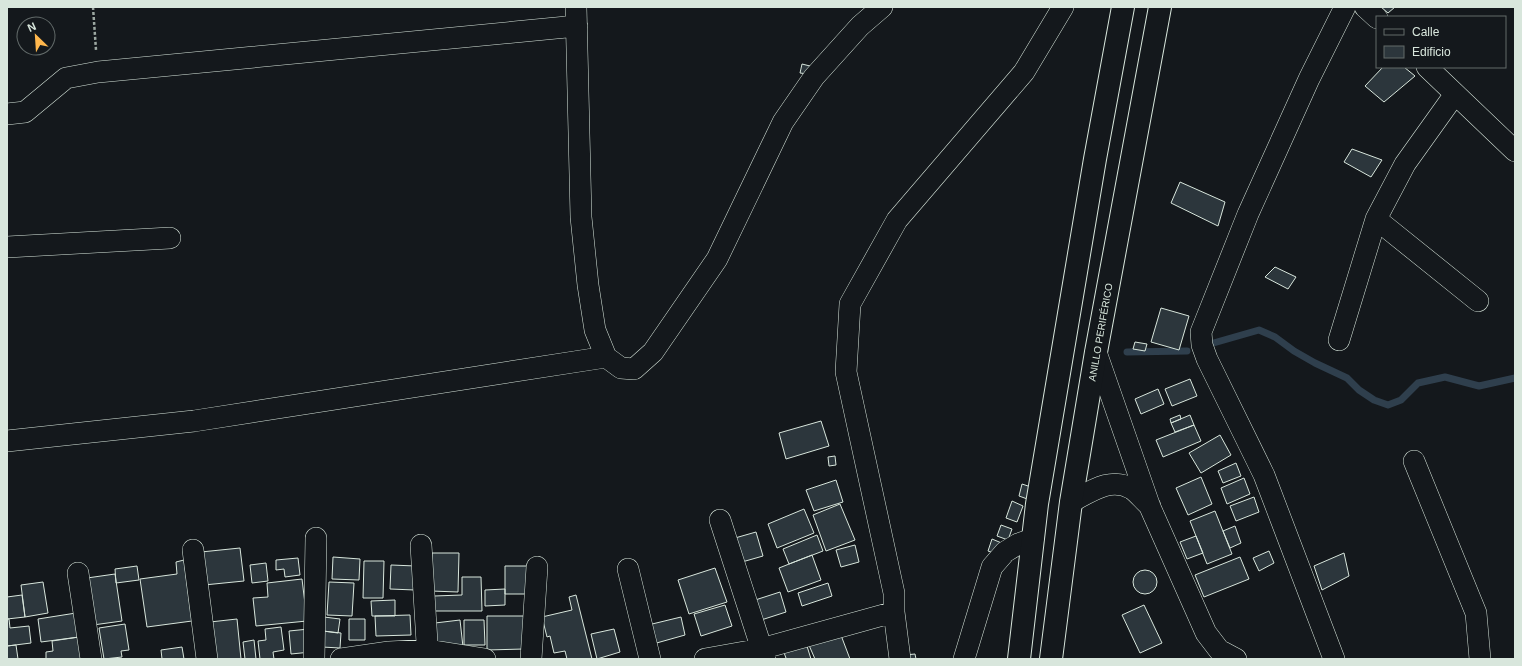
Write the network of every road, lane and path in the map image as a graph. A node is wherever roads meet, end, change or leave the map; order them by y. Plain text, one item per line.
1 (93, 7) edge
2 (882, 7) edge
3 (1063, 7) edge
4 (1122, 7) edge
5 (1160, 7) edge
6 (1345, 7) edge
7 (1365, 7) edge
8 (576, 17) edge
9 (1376, 17) edge
10 (1428, 68) edge
11 (98, 72) junction
12 (1455, 94) junction
13 (7, 114) edge
14 (1515, 151) edge
15 (1376, 218) junction
16 (170, 238) dead end
17 (7, 247) edge
18 (1478, 301) dead end
19 (1339, 340) dead end
20 (1096, 352) junction
21 (606, 357) junction
22 (7, 441) edge
23 (1414, 461) dead end
24 (1071, 502) junction
25 (1150, 507) junction
26 (720, 520) dead end
27 (316, 538) dead end
28 (1033, 539) junction
29 (421, 545) dead end
30 (193, 550) dead end
31 (537, 567) dead end
32 (628, 570) dead end
33 (78, 573) dead end
34 (894, 612) junction
35 (763, 654) edge
36 (428, 655) edge
37 (91, 659) edge
38 (207, 659) edge
39 (314, 659) edge
40 (341, 659) edge
41 (485, 659) edge
42 (531, 659) edge
43 (650, 659) edge
44 (705, 659) edge
45 (900, 659) edge
46 (964, 659) edge
47 (1019, 659) edge
48 (1051, 659) edge
49 (1236, 659) edge
50 (1334, 659) edge
51 (1480, 659) edge

1 - 11 path
2 - 21 street
3 - 34 street
4 - 28 highway
5 - 20 highway, ANILLO PERIFÉRICO
6 - 50 street
7 - 9 street
8 - 11 street
8 - 21 street
10 - 12 street
11 - 13 street
12 - 14 street
12 - 15 street
15 - 18 street
15 - 19 street
16 - 17 street
20 - 24 highway, ANILLO PERIFÉRICO
20 - 25 street
21 - 22 street
23 - 51 street
24 - 25 street
24 - 48 highway, ANILLO PERIFÉRICO
25 - 49 street
26 - 35 street
27 - 39 street
28 - 46 street
28 - 47 highway
29 - 36 street
30 - 38 street
31 - 42 street
32 - 43 street
33 - 37 street
34 - 35 street
34 - 45 street
35 - 44 street
36 - 40 street
36 - 41 street

